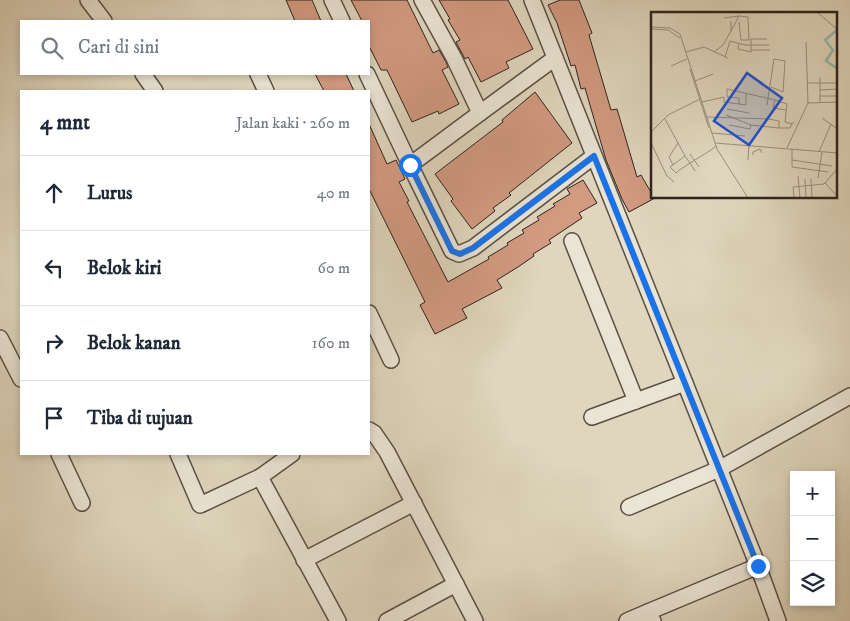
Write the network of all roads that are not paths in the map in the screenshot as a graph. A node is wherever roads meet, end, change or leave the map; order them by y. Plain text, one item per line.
1 (88, 0) edge
2 (332, 0) edge
3 (422, 0) edge
4 (532, 0) edge
5 (103, 20) edge
6 (342, 20) edge
7 (555, 58) junction
8 (144, 75) edge
9 (258, 75) edge
10 (367, 75) edge
11 (155, 90) edge
12 (266, 90) edge
13 (480, 113) junction
14 (594, 156) junction
15 (410, 165) junction
16 (572, 241) dead end
17 (370, 315) edge
18 (0, 338) edge
19 (391, 360) dead end
20 (20, 377) edge
21 (685, 383) junction
22 (850, 396) edge
23 (636, 401) junction
24 (592, 417) dead end
25 (370, 431) edge
26 (59, 455) edge
27 (178, 455) edge
28 (288, 455) edge
29 (719, 469) junction
30 (260, 477) junction
31 (414, 502) junction
32 (82, 503) dead end
33 (629, 508) dead end
34 (304, 560) junction
35 (758, 566) junction
36 (456, 584) junction
37 (650, 616) edge
38 (338, 621) edge
39 (388, 621) edge
40 (475, 621) edge
41 (627, 621) edge
42 (778, 621) edge

1 - 5 street
2 - 6 street
3 - 13 street
4 - 7 street
7 - 13 street
7 - 14 street
8 - 11 street
9 - 12 street
10 - 15 street
13 - 15 street
14 - 15 street
14 - 21 street
16 - 23 street
17 - 19 street
18 - 20 street
21 - 23 street
21 - 29 street
22 - 29 street
23 - 24 street
25 - 31 street
26 - 32 street
27 - 30 street
28 - 30 street
29 - 33 street
29 - 35 street
30 - 34 street
31 - 34 street
31 - 36 street
34 - 38 street
35 - 37 street
35 - 42 street
36 - 39 street
36 - 40 street
37 - 41 street

